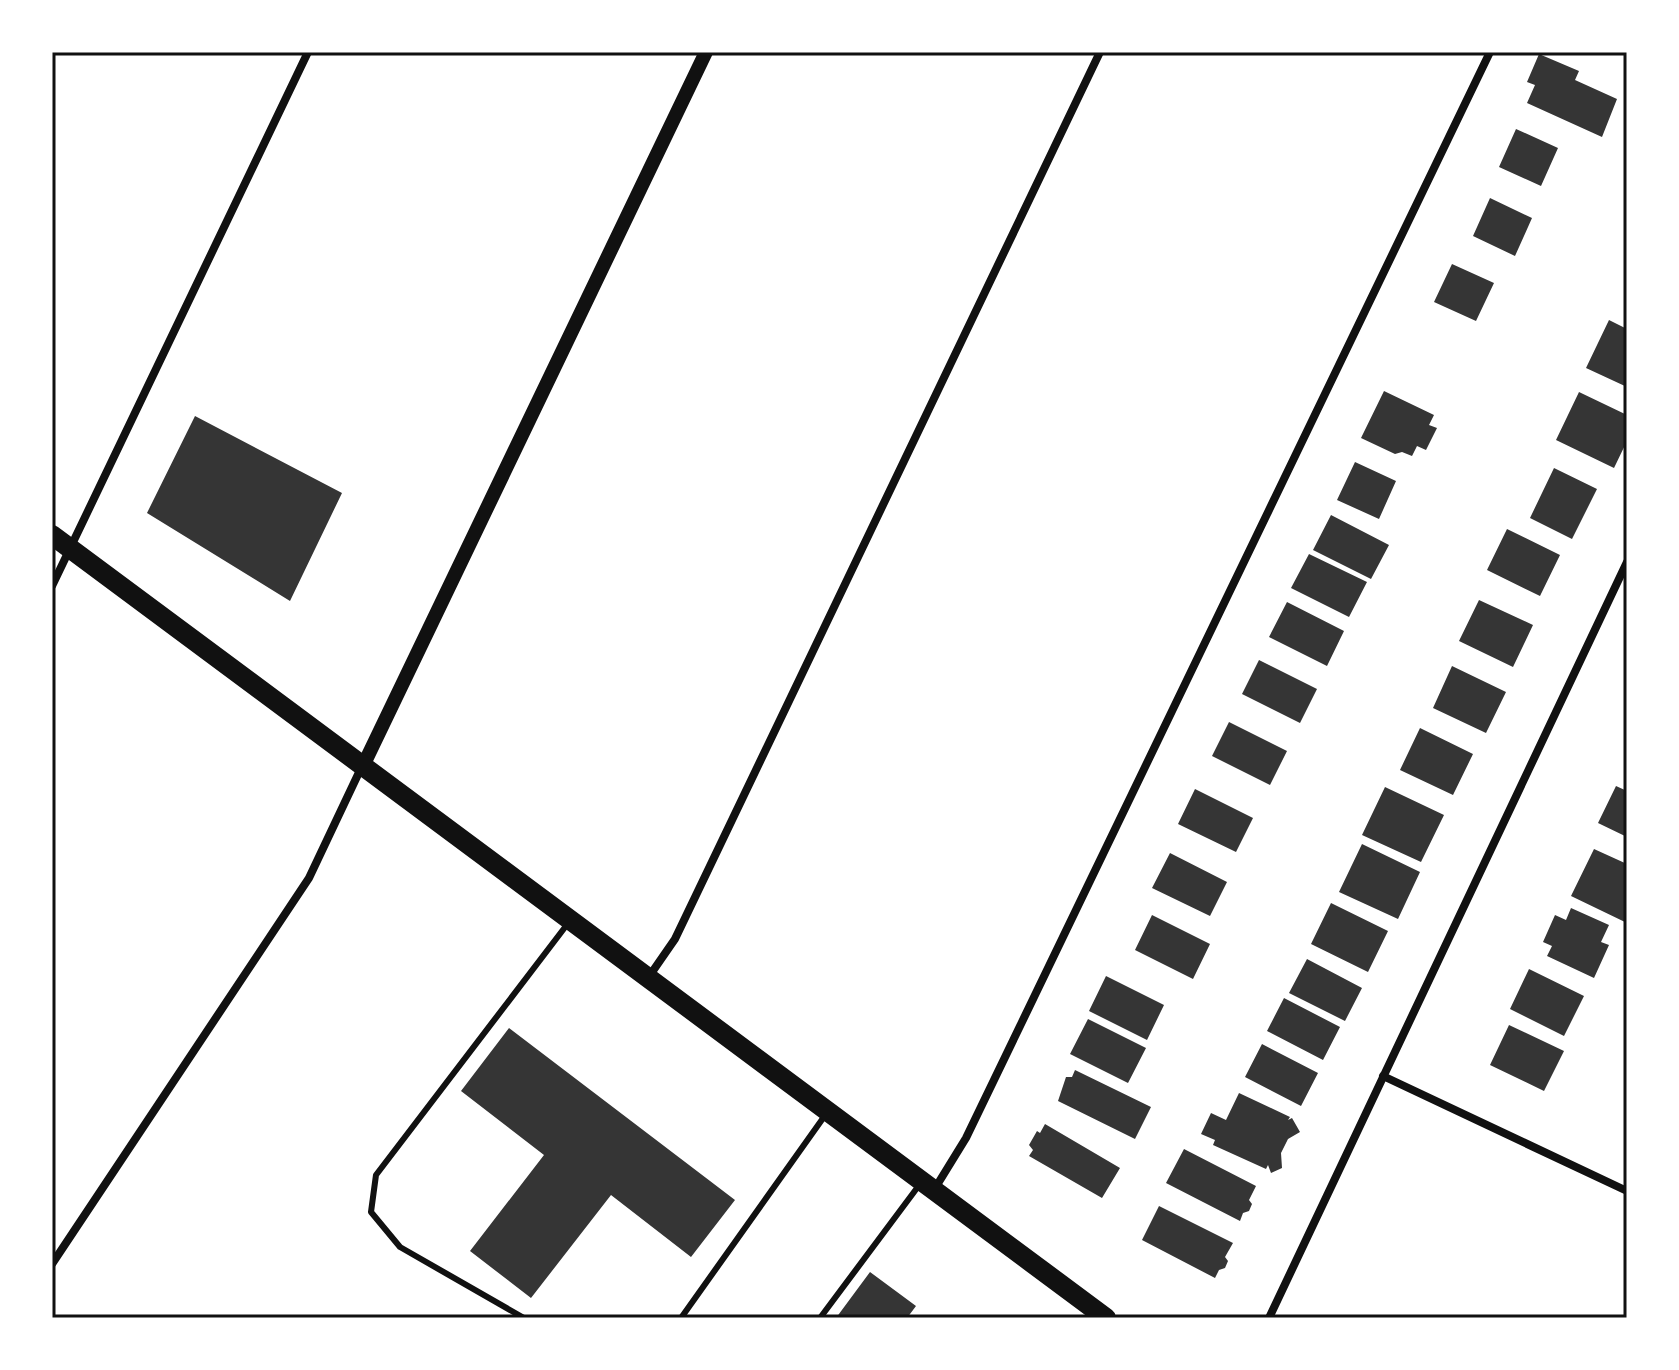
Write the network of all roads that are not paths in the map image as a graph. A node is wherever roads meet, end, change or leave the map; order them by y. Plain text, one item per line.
1 (308, 52) edge
2 (706, 52) edge
3 (1100, 52) edge
4 (1490, 52) edge
5 (52, 535) edge
6 (70, 549) junction
7 (1627, 562) edge
8 (52, 586) edge
9 (363, 766) junction
10 (570, 920) junction
11 (648, 978) junction
12 (1383, 1076) junction
13 (828, 1111) junction
14 (928, 1185) junction
15 (1627, 1191) edge
16 (52, 1264) edge
17 (1096, 1315) edge
18 (524, 1318) edge
19 (681, 1318) edge
20 (820, 1318) edge
21 (1269, 1318) edge

1 - 6 street
2 - 9 street
3 - 11 street
4 - 14 street
5 - 6 main road
6 - 8 street
6 - 9 main road
7 - 12 street
9 - 10 main road
9 - 16 street
10 - 11 main road
10 - 18 lane
11 - 13 main road
12 - 15 street
12 - 21 street
13 - 14 main road
13 - 19 lane
14 - 17 main road
14 - 20 lane

